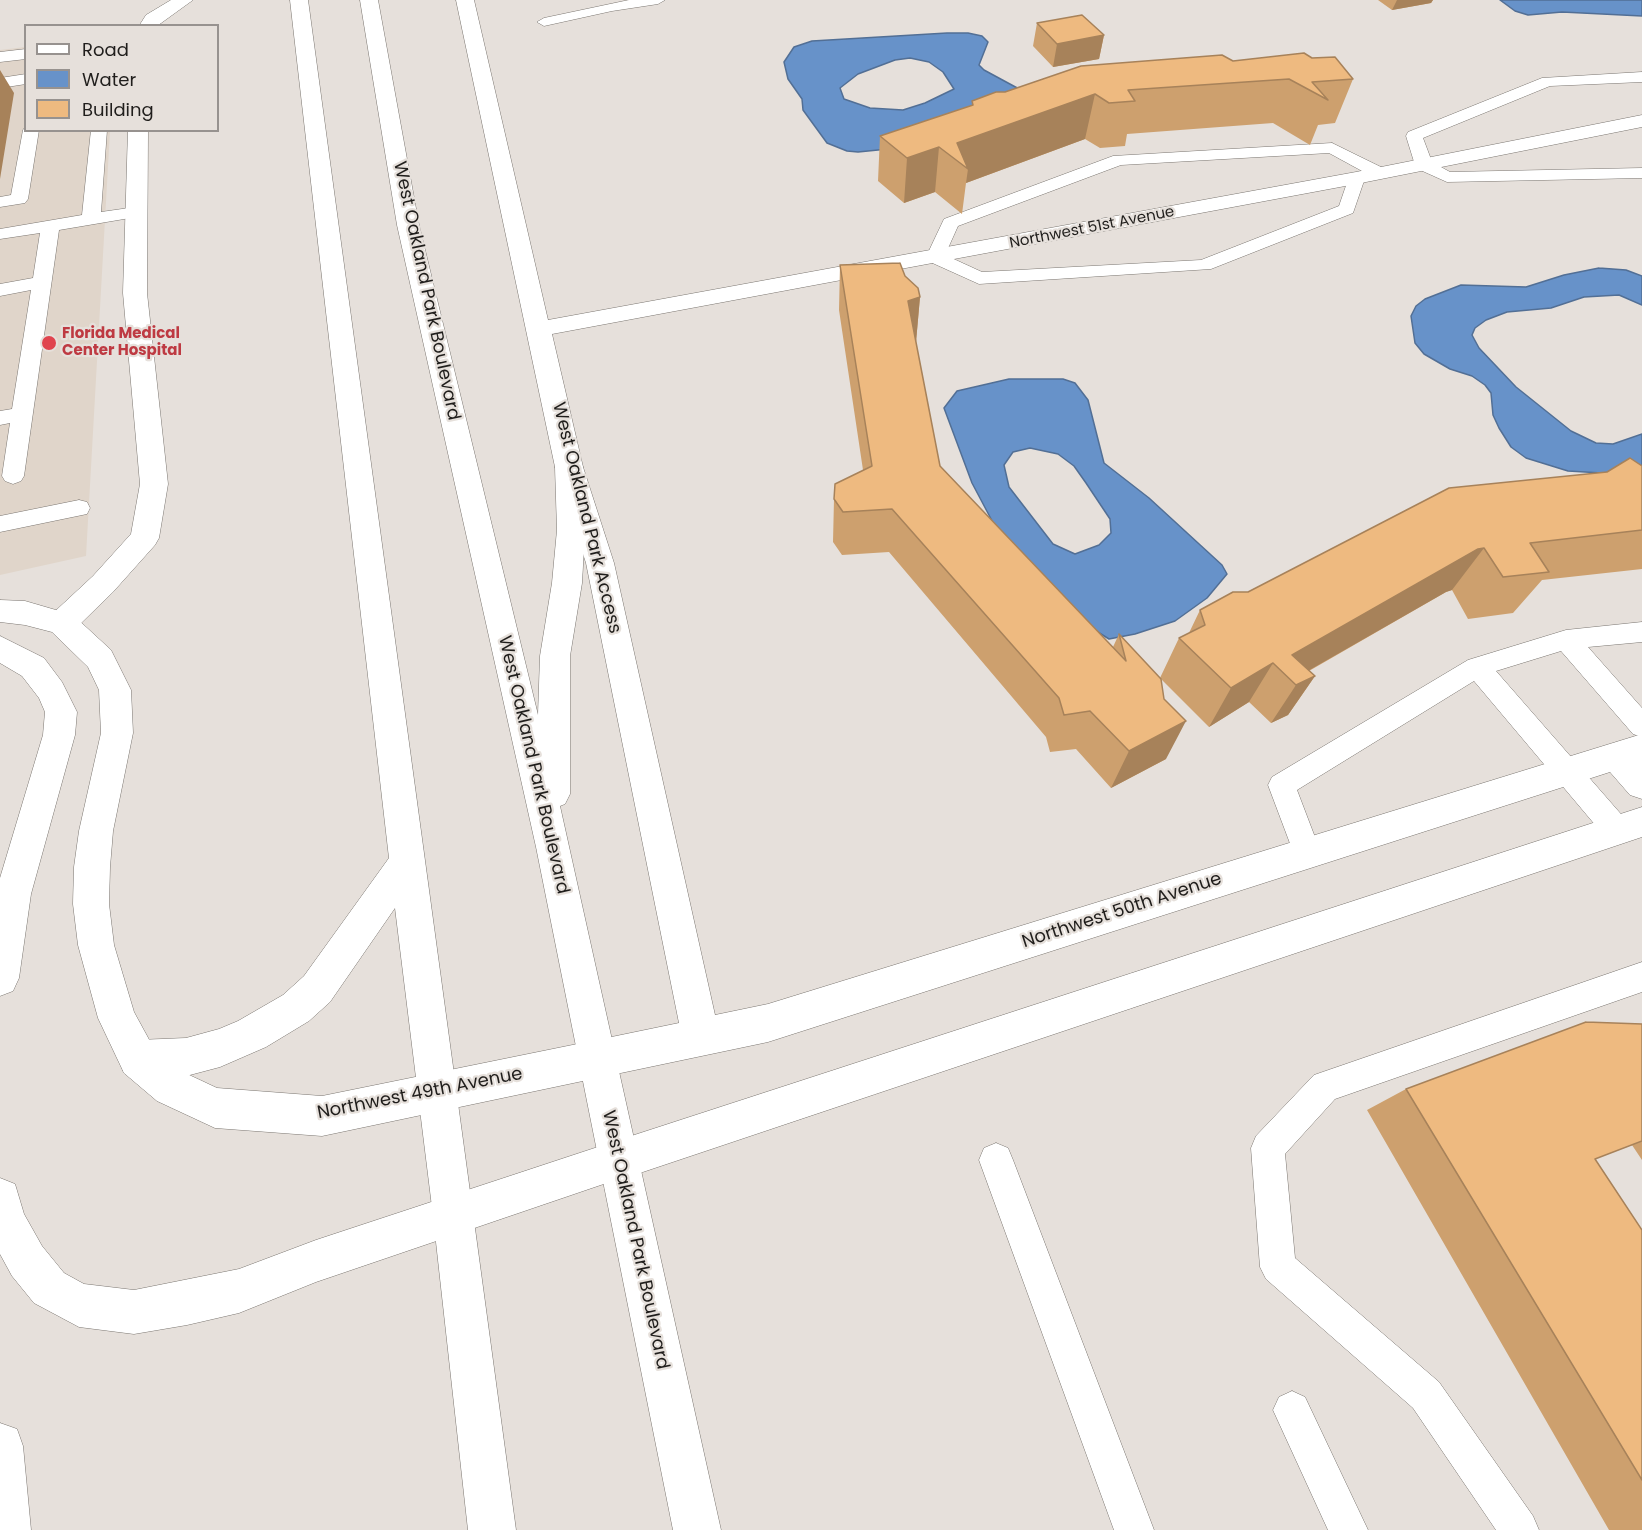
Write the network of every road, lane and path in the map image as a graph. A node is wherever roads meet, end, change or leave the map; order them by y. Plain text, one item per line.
1 (184, 0) edge
2 (369, 0) edge
3 (465, 0) edge
4 (658, 0) edge
5 (299, 1) edge
6 (544, 22) dead end
7 (149, 24) edge
8 (24, 54) edge
9 (0, 57) edge
10 (1642, 77) edge
11 (24, 80) edge
12 (0, 83) edge
13 (1642, 121) edge
14 (31, 132) edge
15 (99, 132) edge
16 (138, 132) edge
17 (1424, 165) junction
18 (1379, 173) junction
19 (1642, 173) edge
20 (1356, 178) junction
21 (0, 202) edge
22 (136, 212) junction
23 (90, 219) junction
24 (50, 226) junction
25 (0, 234) edge
26 (935, 257) junction
27 (42, 282) junction
28 (0, 290) edge
29 (540, 329) junction
30 (22, 414) junction
31 (0, 418) edge
32 (569, 467) junction
33 (14, 476) dead end
34 (79, 508) dead end
35 (0, 524) edge
36 (0, 611) edge
37 (62, 623) junction
38 (1642, 632) edge
39 (1566, 640) junction
40 (0, 648) edge
41 (1477, 667) junction
42 (1642, 726) edge
43 (1629, 752) edge
44 (1565, 772) junction
45 (1642, 785) edge
46 (1629, 826) edge
47 (553, 847) junction
48 (1307, 853) junction
49 (408, 860) junction
50 (1642, 977) edge
51 (0, 978) edge
52 (701, 1037) junction
53 (138, 1059) junction
54 (597, 1059) junction
55 (436, 1094) junction
56 (619, 1160) junction
57 (996, 1160) dead end
58 (0, 1199) edge
59 (454, 1215) junction
60 (1292, 1410) dead end
61 (0, 1446) edge
62 (7, 1530) edge
63 (492, 1530) edge
64 (697, 1530) edge
65 (1134, 1530) edge
66 (1348, 1530) edge
67 (1519, 1530) edge

1 - 7 street
2 - 47 street, West Oakland Park Boulevard
3 - 29 street, West Oakland Park Access
4 - 6 lane
5 - 49 street
8 - 9 lane
10 - 17 lane
11 - 12 lane
13 - 17 street, Northwest 51st Avenue
14 - 21 lane
15 - 23 lane
16 - 22 street
17 - 18 street, Northwest 51st Avenue
17 - 19 lane
18 - 20 street, Northwest 51st Avenue
18 - 26 lane
20 - 26 street, Northwest 51st Avenue
20 - 26 lane
22 - 23 lane
22 - 37 street
23 - 24 lane
24 - 25 lane
24 - 27 lane
26 - 29 street, Northwest 51st Avenue
27 - 28 lane
27 - 30 lane
29 - 32 street, West Oakland Park Access
30 - 31 lane
30 - 33 lane
32 - 47 street
32 - 52 street, West Oakland Park Access
34 - 35 lane
36 - 37 street, Northwest 49th Avenue
37 - 53 street, Northwest 49th Avenue
38 - 39 lane
39 - 41 lane
39 - 42 lane
40 - 51 street
41 - 44 lane
41 - 48 lane
43 - 44 street, Northwest 50th Avenue
43 - 45 street
44 - 46 lane
44 - 48 street, Northwest 50th Avenue
46 - 56 street
47 - 54 street, West Oakland Park Boulevard
48 - 52 street, Northwest 50th Avenue
49 - 53 street
49 - 55 street
50 - 67 lane
52 - 54 street, Northwest 50th Avenue
53 - 55 street, Northwest 49th Avenue
54 - 55 street, Northwest 49th Avenue
54 - 56 street, West Oakland Park Boulevard
55 - 59 street
56 - 59 street
56 - 64 street, West Oakland Park Boulevard
57 - 65 lane
58 - 59 street
59 - 63 street
60 - 66 lane
61 - 62 street

